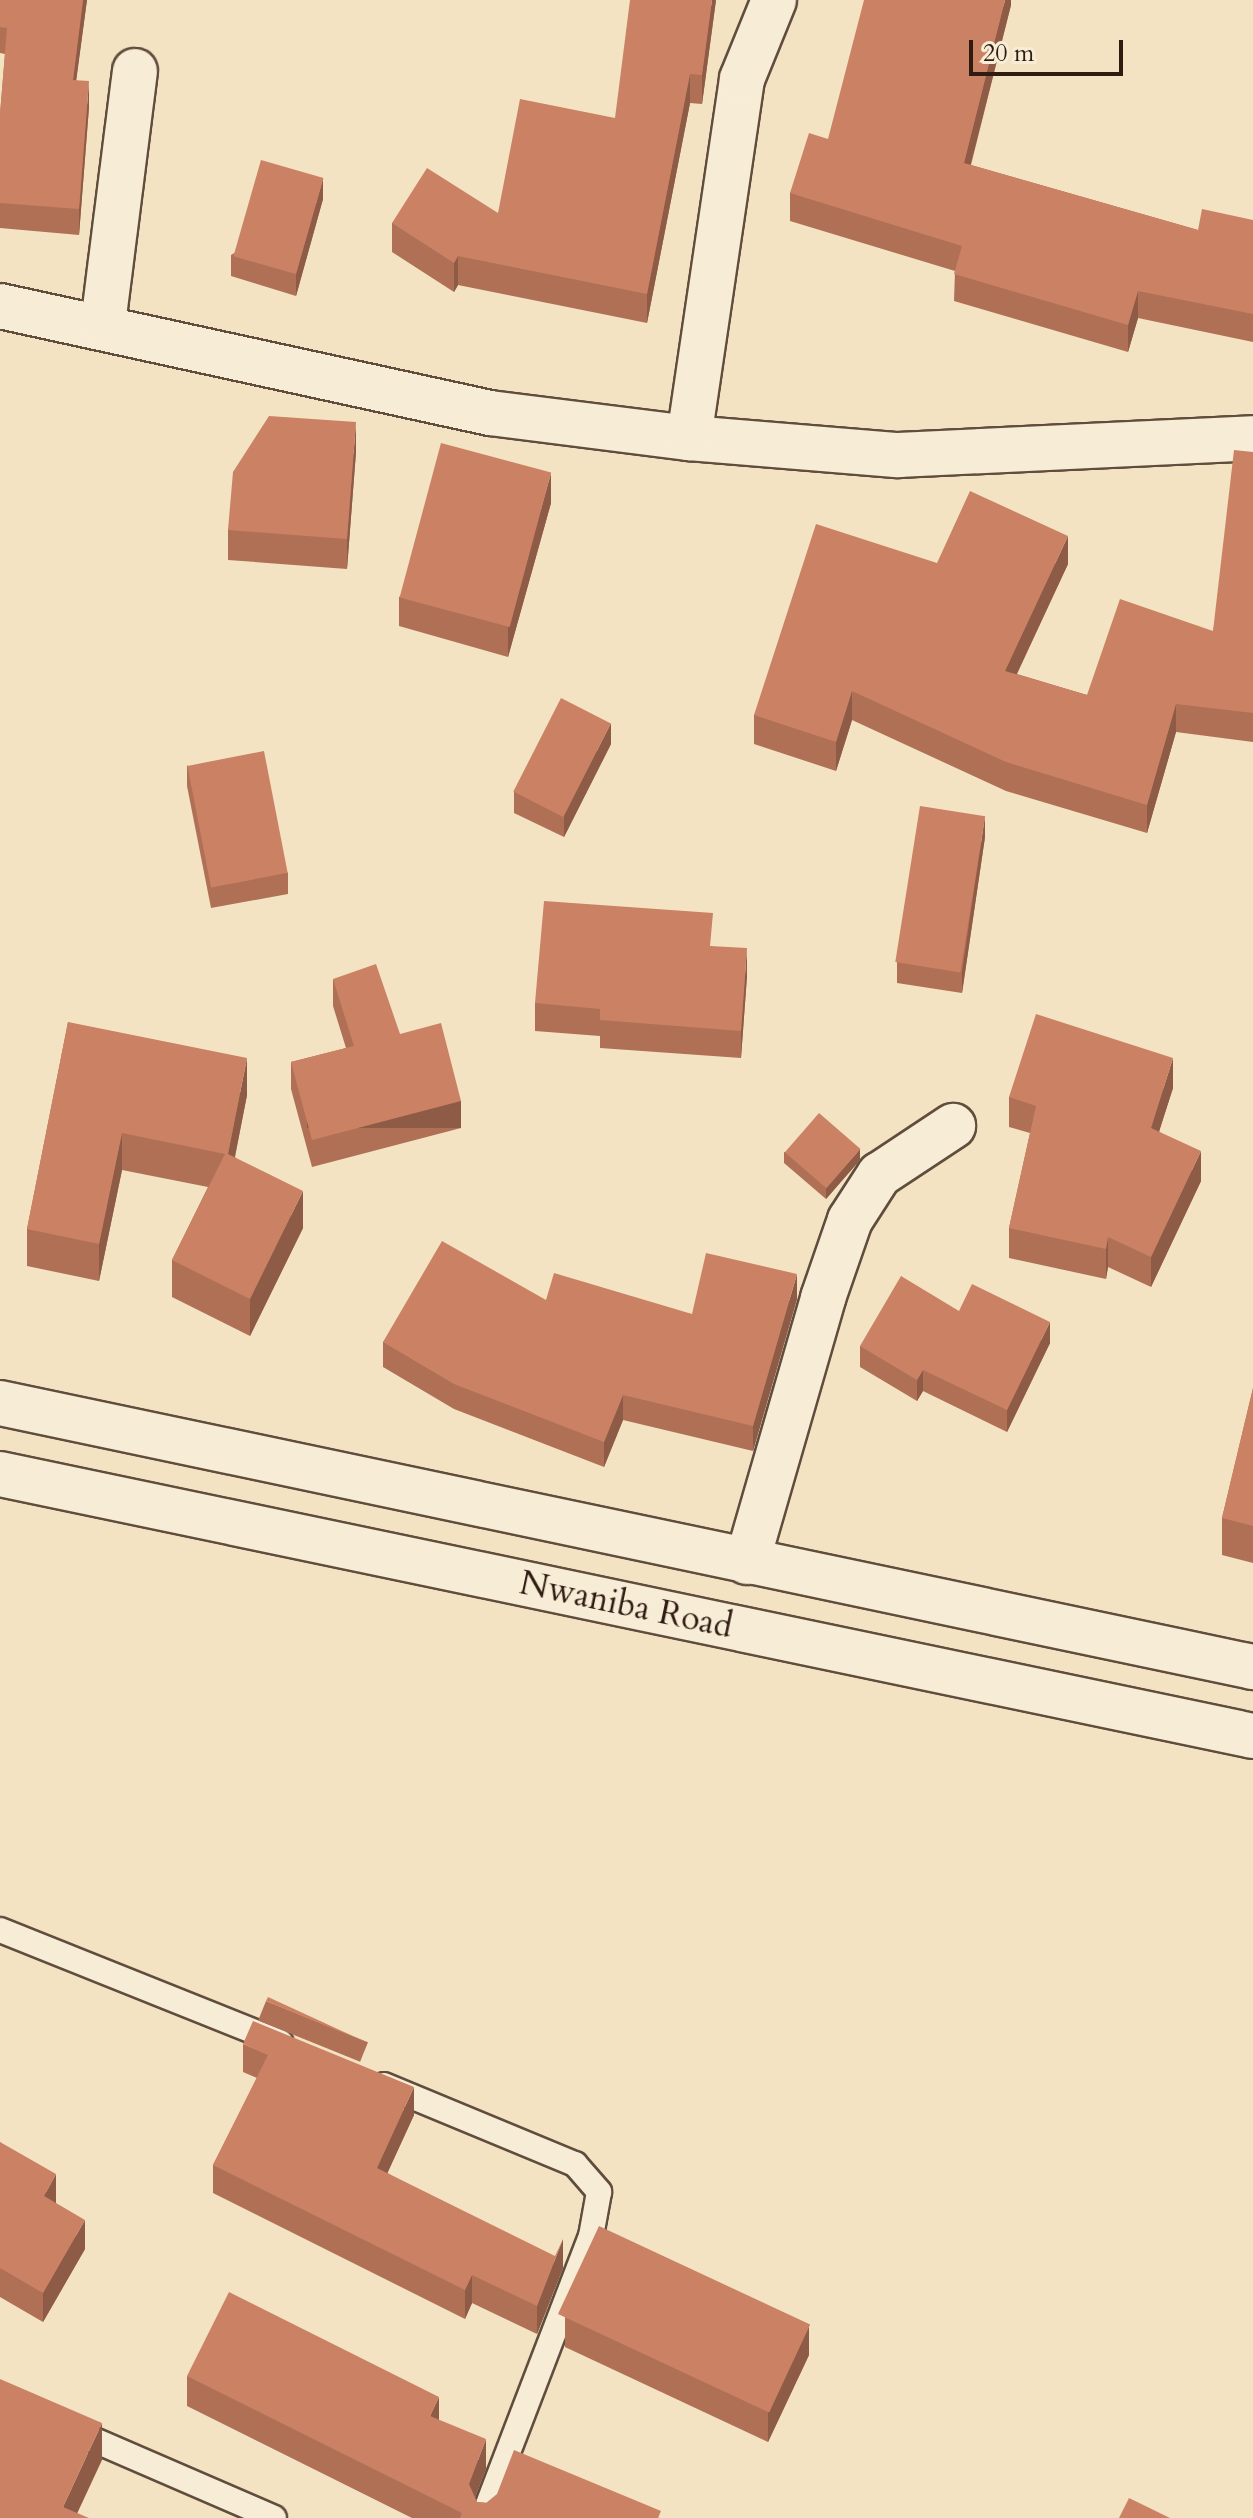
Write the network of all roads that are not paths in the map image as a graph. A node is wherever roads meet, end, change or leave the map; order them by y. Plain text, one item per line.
1 (774, 0) edge
2 (135, 71) dead end
3 (0, 306) edge
4 (103, 324) junction
5 (689, 438) junction
6 (1253, 438) edge
7 (953, 1126) dead end
8 (0, 1403) edge
9 (0, 1474) edge
10 (747, 1562) junction
11 (1253, 1667) edge
12 (1253, 1736) edge
13 (0, 1930) edge
14 (299, 2050) edge
15 (357, 2074) edge
16 (43, 2418) edge
17 (274, 2518) edge
18 (483, 2518) edge

1 - 5 main road
2 - 4 main road
3 - 4 main road
4 - 5 main road
5 - 6 main road
7 - 10 main road
8 - 10 main road
9 - 12 main road, Nwaniba Road
10 - 11 main road
13 - 14 lane
15 - 18 lane
16 - 17 lane

